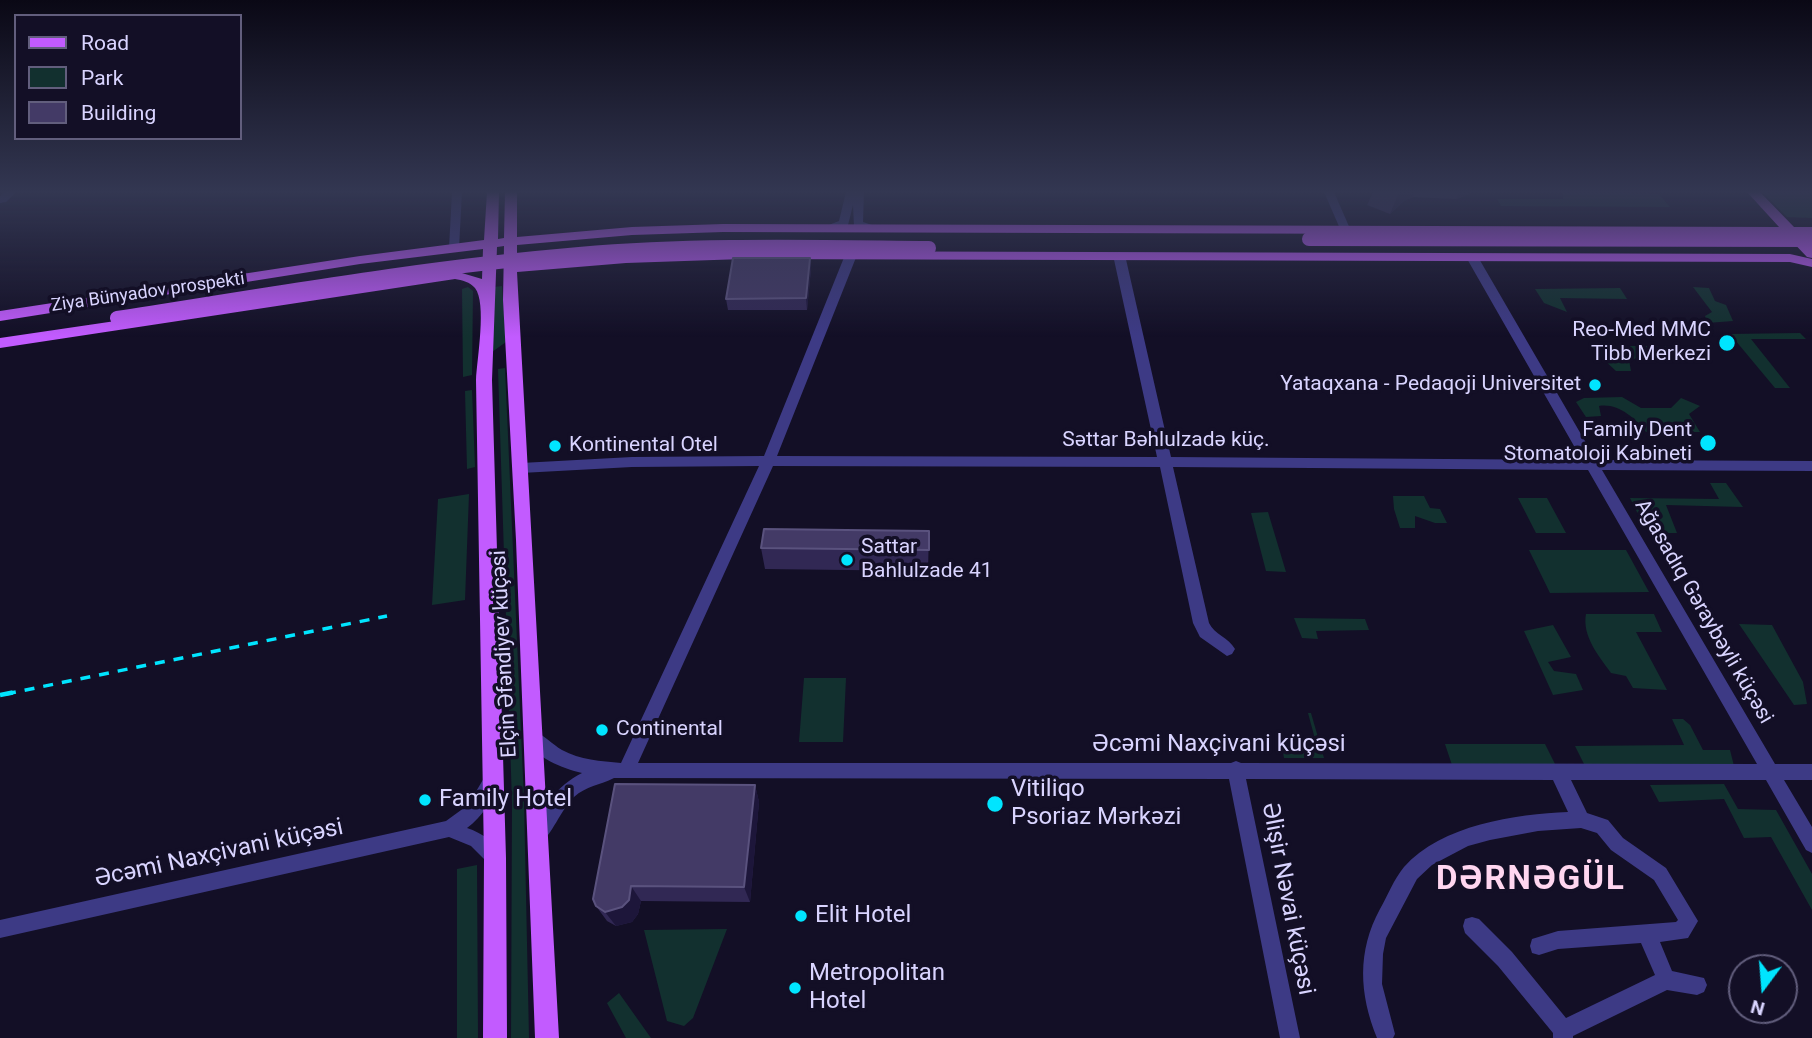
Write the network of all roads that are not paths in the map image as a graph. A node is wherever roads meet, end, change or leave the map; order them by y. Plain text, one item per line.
1 (454, 240) edge
2 (508, 240) edge
3 (511, 240) edge
4 (592, 240) edge
5 (985, 240) edge
6 (1200, 240) edge
7 (1728, 240) edge
8 (1757, 240) edge
9 (966, 242) junction
10 (490, 243) junction
11 (1221, 243) junction
12 (1312, 244) junction
13 (454, 248) junction
14 (1812, 252) edge
15 (851, 255) junction
16 (1119, 255) junction
17 (1472, 257) junction
18 (382, 258) junction
19 (1722, 258) junction
20 (617, 259) junction
21 (1812, 263) edge
22 (510, 268) junction
23 (383, 285) junction
24 (486, 301) junction
25 (0, 320) edge
26 (34, 324) junction
27 (0, 339) edge
28 (514, 368) junction
29 (484, 380) junction
30 (1165, 461) junction
31 (767, 462) junction
32 (1594, 465) junction
33 (1812, 466) edge
34 (521, 468) junction
35 (1227, 649) dead end
36 (534, 739) junction
37 (1236, 769) junction
38 (626, 771) junction
39 (1770, 772) junction
40 (1812, 772) edge
41 (1559, 774) junction
42 (493, 775) junction
43 (1581, 820) junction
44 (449, 829) junction
45 (1812, 844) edge
46 (539, 849) junction
47 (495, 858) junction
48 (1472, 926) dead end
49 (0, 929) edge
50 (1646, 932) junction
51 (1539, 946) dead end
52 (1666, 980) junction
53 (1697, 985) dead end
54 (1385, 1034) dead end
55 (1563, 1034) edge
56 (495, 1038) edge
57 (547, 1038) edge
58 (1290, 1038) edge

1 - 13 street
2 - 10 main road, Ziya Bünyadov prospekti
3 - 22 main road, Elçin Əfəndiyev küçəsi
4 - 20 main road
5 - 9 main road
6 - 11 main road
7 - 19 main road
8 - 12 main road, Ziya Bünyadov prospekti, bridge
9 - 11 main road, Ziya Bünyadov prospekti
9 - 16 main road
9 - 26 main road, Ziya Bünyadov prospekti, bridge
10 - 13 main road, Ziya Bünyadov prospekti
10 - 24 main road, Elçin Əfəndiyev küçəsi
11 - 12 main road, Ziya Bünyadov prospekti
11 - 16 main road
12 - 14 main road, Ziya Bünyadov prospekti
13 - 18 main road, Ziya Bünyadov prospekti
15 - 16 main road
15 - 20 main road
15 - 31 street
16 - 17 main road
16 - 30 street
17 - 19 main road
17 - 32 street, Ağasadıq Gəraybəyli küçəsi
18 - 23 main road
18 - 25 main road, Ziya Bünyadov prospekti
19 - 21 main road
20 - 22 main road
22 - 28 main road, Elçin Əfəndiyev küçəsi
23 - 24 main road, Ziya Bünyadov prospekti
23 - 27 main road, Ziya Bünyadov prospekti
24 - 29 main road, Elçin Əfəndiyev küçəsi
25 - 26 main road
26 - 27 main road
28 - 29 main road
28 - 34 main road, Elçin Əfəndiyev küçəsi
29 - 42 main road, Elçin Əfəndiyev küçəsi
30 - 31 street, Səttar Bəhlulzadə küç.
30 - 32 street, Səttar Bəhlulzadə küç.
30 - 35 street
31 - 34 street, Səttar Bəhlulzadə küç.
31 - 38 street
32 - 33 street, Səttar Bəhlulzadə küç.
32 - 39 street, Ağasadıq Gəraybəyli küçəsi
34 - 36 main road, Elçin Əfəndiyev küçəsi
36 - 38 street
36 - 46 main road, Elçin Əfəndiyev küçəsi
37 - 38 street, Əcəmi Naxçivani küçəsi
37 - 41 street, Əcəmi Naxçivani küçəsi
37 - 58 street, Əlişir Nəvai küçəsi
38 - 46 street
39 - 40 street, Əcəmi Naxçivani küçəsi
39 - 41 street, Əcəmi Naxçivani küçəsi
39 - 45 street, Ağasadıq Gəraybəyli küçəsi
41 - 43 street
42 - 44 street
42 - 47 main road, Elçin Əfəndiyev küçəsi
43 - 50 street
43 - 54 street
44 - 47 street
44 - 49 street, Əcəmi Naxçivani küçəsi
46 - 57 main road, Elçin Əfəndiyev küçəsi
47 - 56 main road, Elçin Əfəndiyev küçəsi
48 - 55 street
50 - 51 street
50 - 52 street
52 - 53 street
52 - 55 street

